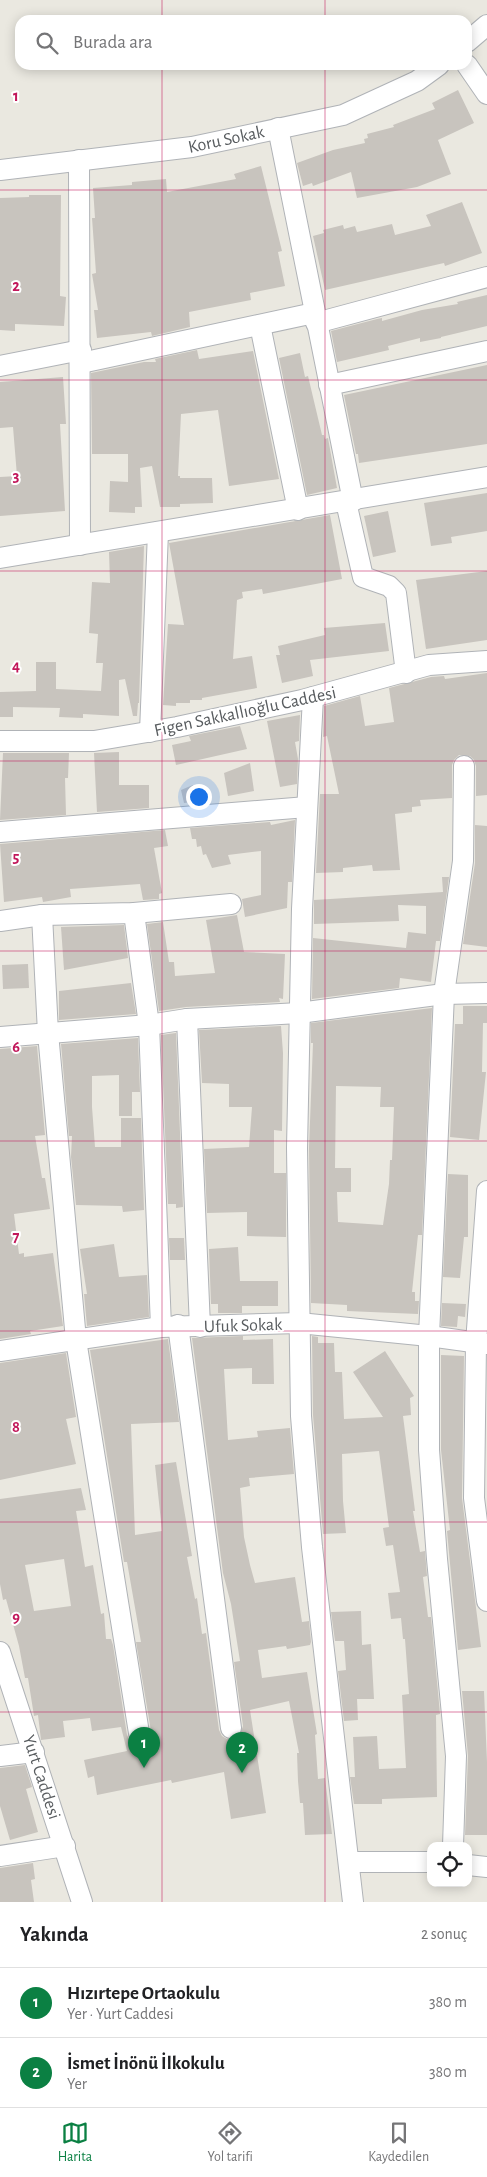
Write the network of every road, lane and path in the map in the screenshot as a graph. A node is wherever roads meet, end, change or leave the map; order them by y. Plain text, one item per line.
1 (487, 25) edge
2 (472, 38) edge
3 (432, 70) edge
4 (476, 71) edge
5 (487, 94) edge
6 (278, 128) junction
7 (79, 160) junction
8 (0, 170) edge
9 (487, 277) edge
10 (315, 318) junction
11 (260, 325) junction
12 (487, 351) edge
13 (81, 356) junction
14 (0, 366) edge
15 (329, 385) junction
16 (487, 477) edge
17 (349, 501) junction
18 (298, 510) junction
19 (158, 532) junction
20 (80, 545) junction
21 (0, 558) edge
22 (487, 661) edge
23 (406, 673) junction
24 (313, 697) junction
25 (150, 732) junction
26 (0, 741) edge
27 (464, 766) dead end
28 (307, 807) junction
29 (0, 832) edge
30 (231, 904) dead end
31 (134, 913) junction
32 (42, 915) junction
33 (0, 921) edge
34 (487, 993) edge
35 (444, 994) junction
36 (299, 1013) junction
37 (187, 1019) junction
38 (149, 1025) junction
39 (48, 1032) junction
40 (0, 1037) edge
41 (487, 1191) edge
42 (299, 1323) junction
43 (170, 1326) junction
44 (200, 1326) junction
45 (429, 1336) junction
46 (76, 1340) junction
47 (481, 1343) edge
48 (0, 1351) edge
49 (487, 1601) edge
50 (0, 1652) edge
51 (231, 1728) dead end
52 (139, 1732) dead end
53 (34, 1752) junction
54 (0, 1756) edge
55 (453, 1842) edge
56 (65, 1846) junction
57 (0, 1856) edge
58 (349, 1862) junction
59 (427, 1862) edge
60 (472, 1865) edge
61 (487, 1867) edge
62 (82, 1902) edge
63 (353, 1902) edge

1 - 2 street
3 - 6 street, Koru Sokak
4 - 5 street
6 - 7 street, Koru Sokak
6 - 10 street
7 - 8 street, Koru Sokak
7 - 13 street
9 - 10 street
10 - 11 street
10 - 15 street
11 - 13 street
11 - 18 street
12 - 15 street
13 - 14 street
13 - 20 street
15 - 17 street
16 - 17 street
17 - 18 street
17 - 23 street
18 - 19 street
19 - 20 street
19 - 25 street
20 - 21 street
22 - 23 street, Figen Sakkallıoğlu Caddesi
23 - 24 street, Figen Sakkallıoğlu Caddesi
24 - 25 street, Figen Sakkallıoğlu Caddesi
24 - 28 street
25 - 26 street, Figen Sakkallıoğlu Caddesi
27 - 35 street
28 - 29 street
28 - 36 street
30 - 31 street
31 - 32 street
31 - 38 street
32 - 33 street
32 - 39 street
34 - 35 street
35 - 36 street
35 - 45 street
36 - 37 street
36 - 42 street
37 - 38 street
37 - 44 street
38 - 39 street
38 - 43 street
39 - 40 street
39 - 46 street
41 - 47 street
42 - 44 street, Ufuk Sokak
42 - 45 street, Ufuk Sokak
42 - 58 street
43 - 44 street, Ufuk Sokak
43 - 46 street, Ufuk Sokak
43 - 51 street
45 - 47 street, Ufuk Sokak
45 - 55 street
46 - 48 street, Ufuk Sokak
46 - 52 street
47 - 49 street
50 - 53 street, Yurt Caddesi
53 - 54 street
53 - 56 street, Yurt Caddesi
56 - 57 street
56 - 62 street, Yurt Caddesi
58 - 59 street
58 - 63 street
60 - 61 street

